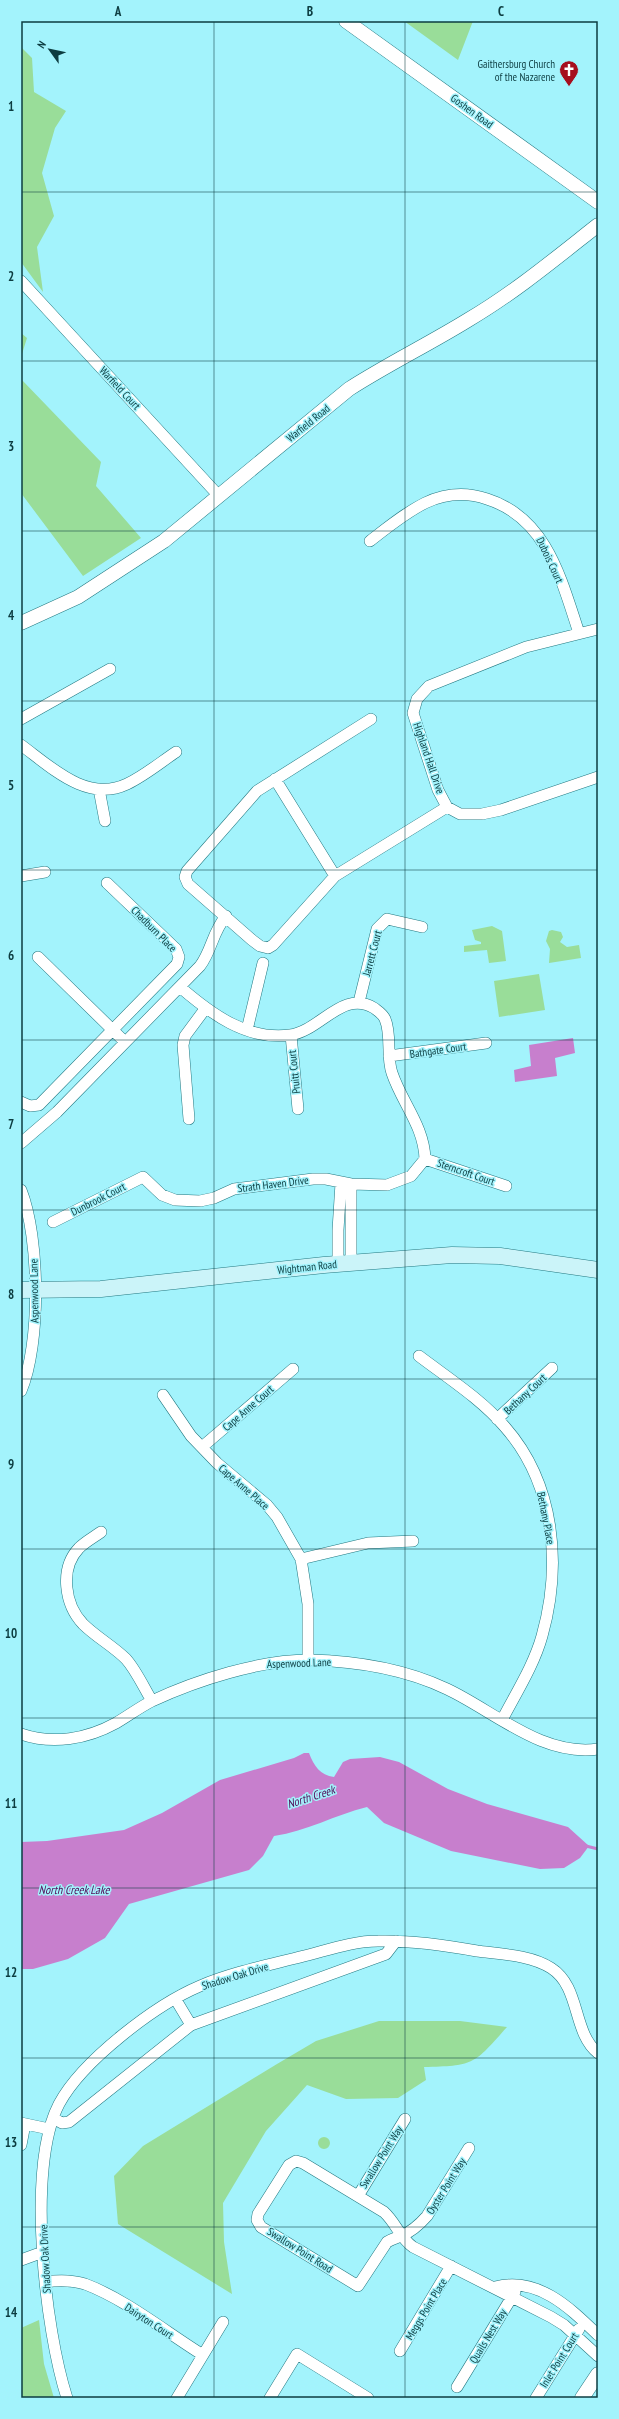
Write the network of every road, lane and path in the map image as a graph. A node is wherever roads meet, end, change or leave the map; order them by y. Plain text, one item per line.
1 (346, 21) edge
2 (598, 202) edge
3 (598, 225) edge
4 (21, 280) edge
5 (219, 496) junction
6 (370, 541) dead end
7 (21, 623) edge
8 (598, 629) edge
9 (579, 633) junction
10 (110, 669) dead end
11 (21, 719) edge
12 (371, 719) dead end
13 (21, 745) edge
14 (176, 752) dead end
15 (598, 777) edge
16 (275, 779) junction
17 (99, 788) junction
18 (447, 807) junction
19 (105, 821) dead end
20 (45, 872) dead end
21 (21, 876) edge
22 (335, 876) junction
23 (107, 883) dead end
24 (226, 916) junction
25 (422, 927) dead end
26 (38, 957) dead end
27 (263, 963) dead end
28 (180, 987) junction
29 (359, 1002) junction
30 (205, 1009) junction
31 (112, 1030) junction
32 (247, 1030) junction
33 (291, 1035) junction
34 (125, 1042) junction
35 (486, 1043) dead end
36 (389, 1056) junction
37 (21, 1102) edge
38 (298, 1109) dead end
39 (189, 1119) dead end
40 (21, 1143) edge
41 (425, 1159) junction
42 (143, 1176) joint
43 (346, 1184) junction
44 (506, 1186) dead end
45 (21, 1190) edge
46 (53, 1222) dead end
47 (344, 1263) junction
48 (596, 1268) edge
49 (28, 1290) edge
50 (419, 1356) dead end
51 (552, 1368) dead end
52 (293, 1369) dead end
53 (21, 1391) edge
54 (163, 1395) dead end
55 (497, 1419) junction
56 (202, 1447) junction
57 (101, 1532) dead end
58 (414, 1541) dead end
59 (301, 1559) junction
60 (308, 1660) junction
61 (152, 1701) junction
62 (502, 1720) junction
63 (21, 1734) edge
64 (598, 1750) edge
65 (396, 1941) junction
66 (176, 2000) junction
67 (191, 2024) junction
68 (598, 2053) edge
69 (53, 2118) junction
70 (405, 2119) dead end
71 (23, 2124) edge
72 (49, 2129) junction
73 (21, 2145) edge
74 (469, 2148) dead end
75 (358, 2196) junction
76 (402, 2236) junction
77 (43, 2252) junction
78 (21, 2260) edge
79 (451, 2266) junction
80 (45, 2282) junction
81 (520, 2285) junction
82 (495, 2287) junction
83 (512, 2298) junction
84 (223, 2322) dead end
85 (584, 2322) junction
86 (574, 2334) junction
87 (598, 2335) edge
88 (400, 2351) dead end
89 (203, 2355) junction
90 (598, 2356) edge
91 (598, 2374) edge
92 (457, 2387) dead end
93 (67, 2398) edge
94 (177, 2398) edge
95 (270, 2398) edge
96 (368, 2398) edge
97 (536, 2398) edge
98 (582, 2398) edge

1 - 2 street, Goshen Road
3 - 5 street, Warfield Road
4 - 5 street, Warfield Court
5 - 7 street, Warfield Road
6 - 9 street, Dubois Court
8 - 9 street, Highland Hall Drive
9 - 18 street, Highland Hall Drive
10 - 11 street
12 - 16 street
13 - 17 street
14 - 17 street
15 - 18 street, Highland Hall Drive
16 - 22 street
16 - 24 street
17 - 19 street
18 - 22 street
20 - 21 street
22 - 24 street
23 - 31 street, Chadburn Place
24 - 28 street
25 - 29 street, Jarrett Court
26 - 31 street
27 - 32 street
28 - 30 street
28 - 34 street
29 - 33 street
29 - 36 street
30 - 32 street
30 - 39 street
31 - 34 street
31 - 37 street, Chadburn Place
32 - 33 street
33 - 38 street, Pruitt Court
34 - 40 street
35 - 36 street, Bathgate Court
36 - 41 street
41 - 43 street, Strath Haven Drive
41 - 44 street, Sterncroft Court
42 - 43 street, Strath Haven Drive
42 - 46 street, Dunbrook Court
43 - 47 street
45 - 49 street, Aspenwood Lane
47 - 48 main road, Wightman Road
47 - 49 main road, Wightman Road
49 - 53 street, Aspenwood Lane
50 - 55 street, Bethany Place
51 - 55 street, Bethany Court
52 - 56 street, Cape Anne Court
54 - 56 street, Cape Anne Place
55 - 62 street, Bethany Place
56 - 59 street, Cape Anne Place
57 - 61 street
58 - 59 street
59 - 60 street, Cape Anne Place
60 - 61 street, Aspenwood Lane
60 - 62 street, Aspenwood Lane
61 - 63 street, Aspenwood Lane
62 - 64 street, Aspenwood Lane
65 - 66 street, Shadow Oak Drive
65 - 67 street
65 - 68 street, Shadow Oak Drive
66 - 67 street
66 - 69 street, Shadow Oak Drive
67 - 69 street
69 - 72 street, Shadow Oak Drive
70 - 75 street, Swallow Point Way
71 - 72 street
71 - 73 street
72 - 77 street, Shadow Oak Drive
74 - 76 street, Oyster Point Way
75 - 76 street, Swallow Point Road
75 - 76 street, Swallow Point Road
76 - 79 street, Swallow Point Road
77 - 78 street
77 - 80 street, Shadow Oak Drive
79 - 82 street, Swallow Point Road
79 - 88 street, Meggs Point Place
80 - 89 street, Dairyton Court
80 - 93 street, Shadow Oak Drive
81 - 82 street
81 - 83 street, Quails Nest Way
81 - 85 street
82 - 83 street, Swallow Point Road
83 - 86 street, Swallow Point Road
83 - 92 street, Quails Nest Way
84 - 89 street
85 - 86 street, Inlet Point Court
85 - 87 street
86 - 90 street, Swallow Point Road
86 - 97 street, Inlet Point Court
89 - 94 street
91 - 98 street
95 - 96 street

